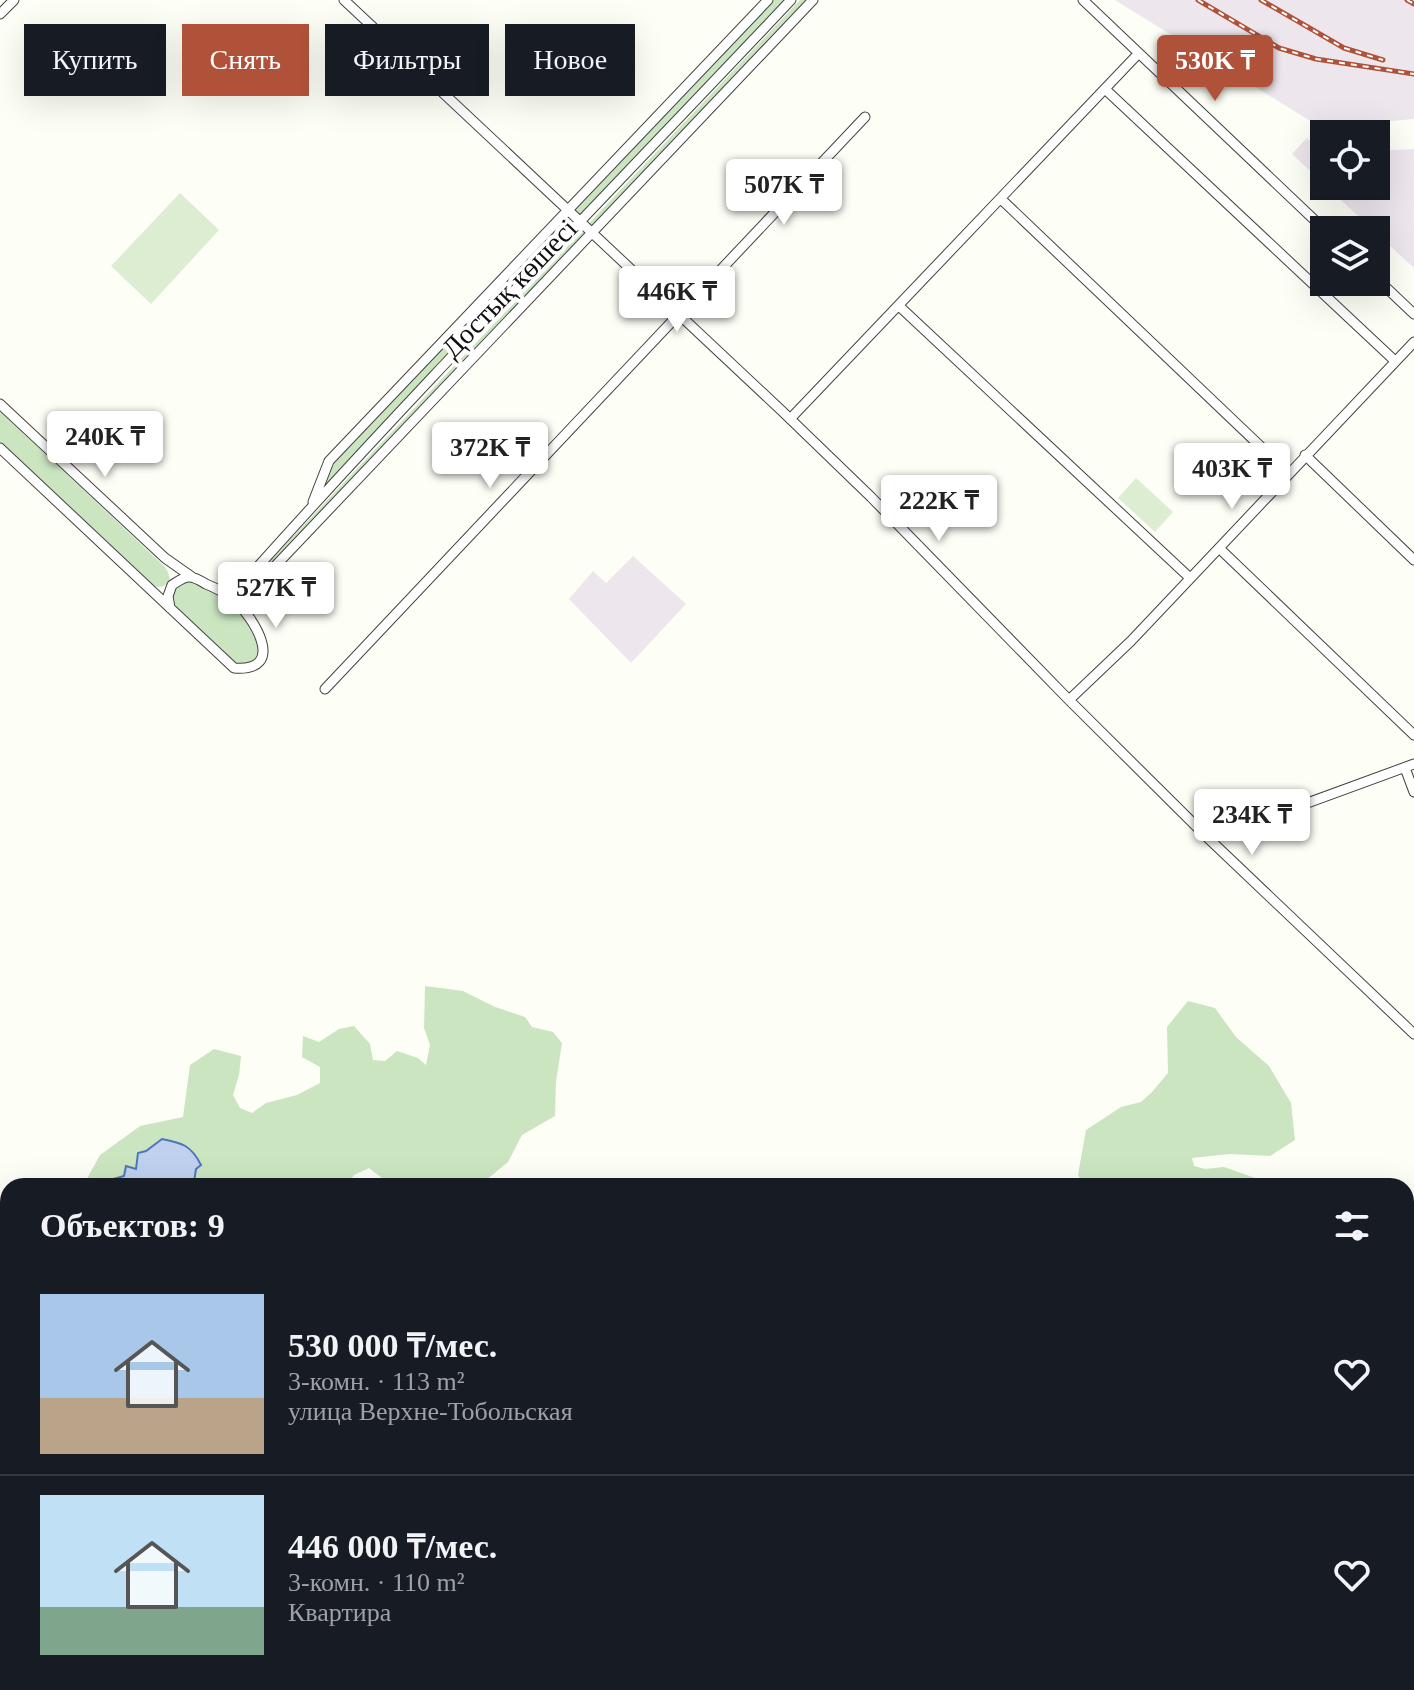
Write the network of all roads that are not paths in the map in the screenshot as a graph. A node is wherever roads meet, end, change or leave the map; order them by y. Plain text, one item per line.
1 (14, 0) edge
2 (344, 0) edge
3 (768, 0) edge
4 (791, 0) edge
5 (813, 0) edge
6 (1083, 0) edge
7 (1093, 4) edge
8 (0, 14) edge
9 (1138, 54) junction
10 (1105, 89) junction
11 (865, 117) dead end
12 (1001, 199) junction
13 (568, 211) junction
14 (1310, 216) edge
15 (581, 222) junction
16 (592, 233) junction
17 (1390, 291) edge
18 (899, 306) junction
19 (679, 313) junction
20 (1414, 314) edge
21 (1414, 342) edge
22 (1395, 361) junction
23 (0, 404) edge
24 (790, 419) junction
25 (0, 448) edge
26 (1305, 455) junction
27 (1286, 477) junction
28 (310, 508) junction
29 (1219, 548) junction
30 (1414, 560) edge
31 (192, 577) junction
32 (1190, 578) junction
33 (221, 590) junction
34 (170, 608) junction
35 (245, 611) junction
36 (325, 689) dead end
37 (1069, 700) junction
38 (1414, 735) edge
39 (1409, 766) edge
40 (1414, 792) edge
41 (1209, 839) junction
42 (1414, 1034) edge

1 - 8 street
2 - 13 street
3 - 13 street
4 - 15 street, Достық көшесі
5 - 16 street, Достық көшесі
6 - 7 street
7 - 9 street
9 - 10 street
9 - 14 street
10 - 12 street
10 - 22 street
11 - 19 street
12 - 18 street
12 - 27 street
13 - 15 street
13 - 28 street
15 - 16 street
15 - 28 street, Достық көшесі
16 - 19 street
16 - 35 street, Достық көшесі
17 - 20 street
18 - 24 street
18 - 32 street
19 - 24 street
19 - 36 street
21 - 22 street
22 - 26 street
23 - 31 street
24 - 37 street
25 - 34 street
26 - 27 street
26 - 30 street
27 - 29 street
28 - 33 street, Достық көшесі
29 - 32 street
29 - 38 street
31 - 33 street
31 - 34 street
32 - 37 street
33 - 35 street
34 - 35 street
37 - 41 street
39 - 40 street
39 - 41 street
41 - 42 street

